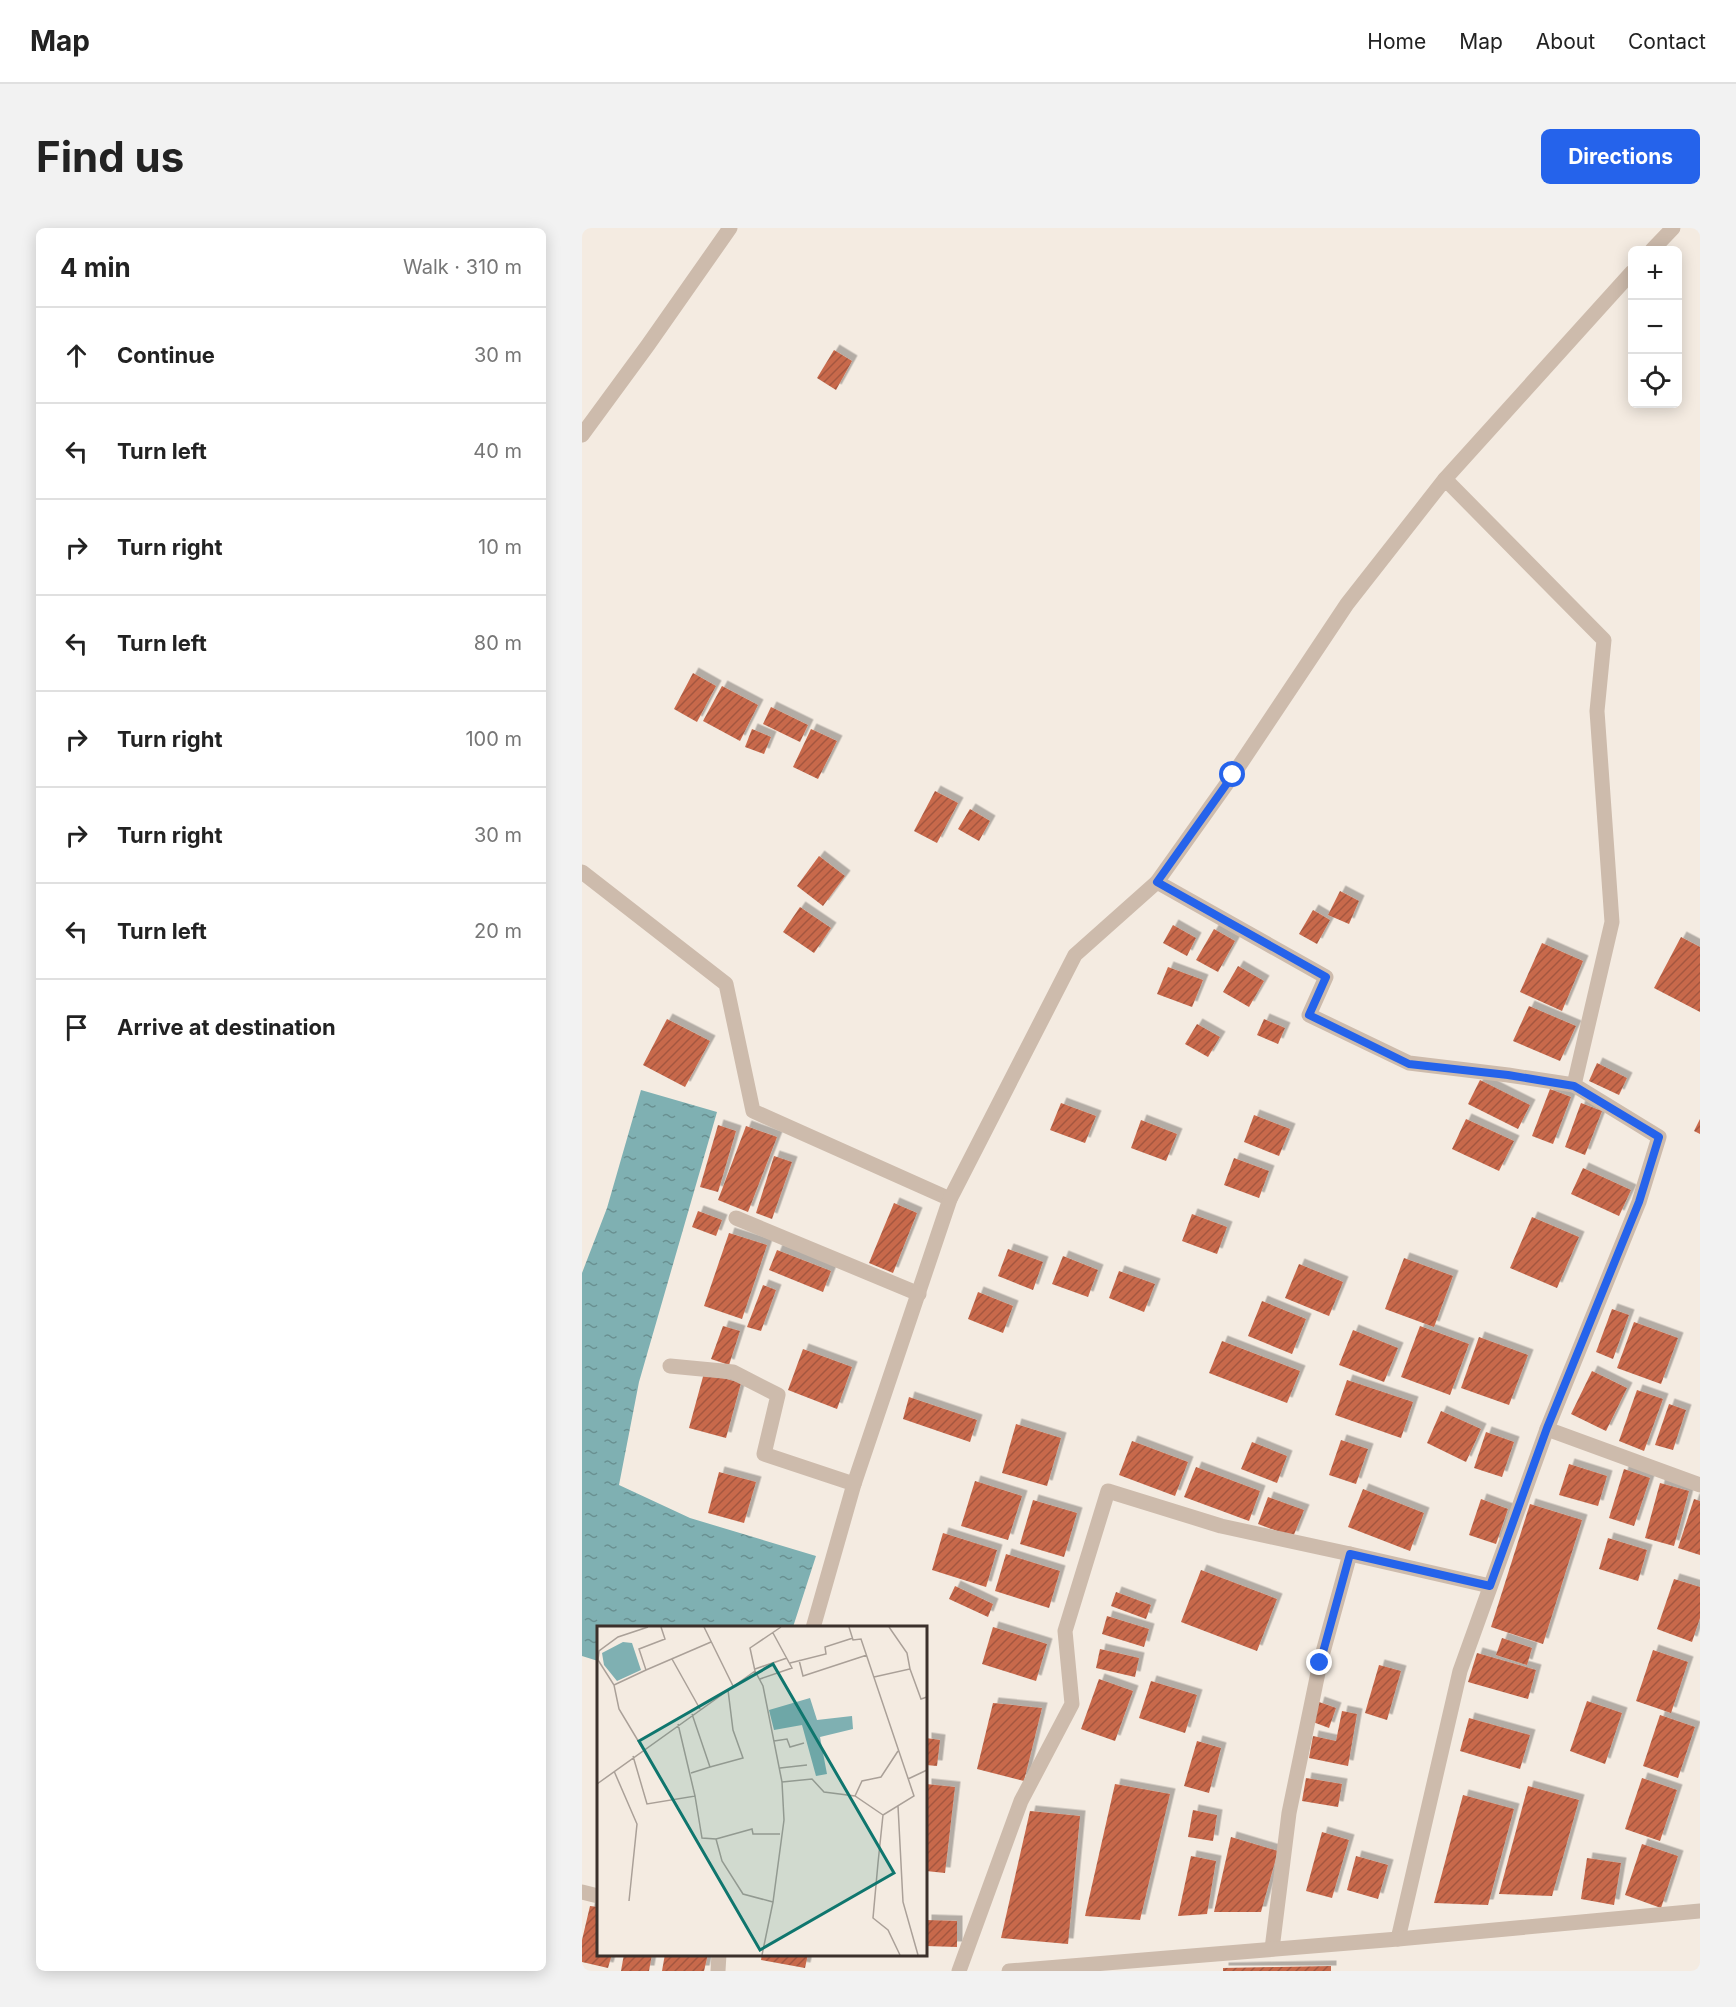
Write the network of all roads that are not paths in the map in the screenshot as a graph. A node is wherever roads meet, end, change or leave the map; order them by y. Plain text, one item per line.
1 (730, 228) edge
2 (1672, 228) edge
3 (1656, 246) edge
4 (1628, 276) edge
5 (582, 435) edge
6 (1445, 479) junction
7 (582, 872) edge
8 (1157, 882) junction
9 (1574, 1086) junction
10 (950, 1199) junction
11 (736, 1218) dead end
12 (919, 1294) junction
13 (670, 1366) dead end
14 (1547, 1428) junction
15 (854, 1484) junction
16 (1700, 1485) edge
17 (1350, 1554) junction
18 (1490, 1586) junction
19 (814, 1626) edge
20 (582, 1892) edge
21 (597, 1896) edge
22 (1700, 1911) edge
23 (1398, 1939) junction
24 (1272, 1949) junction
25 (1204, 1955) junction
26 (719, 1956) edge
27 (718, 1971) edge
28 (959, 1971) edge
29 (1009, 1971) edge
30 (1203, 1971) edge

1 - 5 street
2 - 3 street
4 - 6 street
6 - 8 street
6 - 9 street
7 - 10 street
8 - 9 street
8 - 10 street
9 - 14 street
10 - 12 street
11 - 12 street
12 - 15 street
13 - 15 street
14 - 16 street
14 - 18 street
15 - 19 street
17 - 18 street
17 - 24 street
17 - 28 street
18 - 23 street
20 - 21 street
22 - 23 street
23 - 24 street
24 - 25 street
25 - 29 street
25 - 30 street
26 - 27 street

